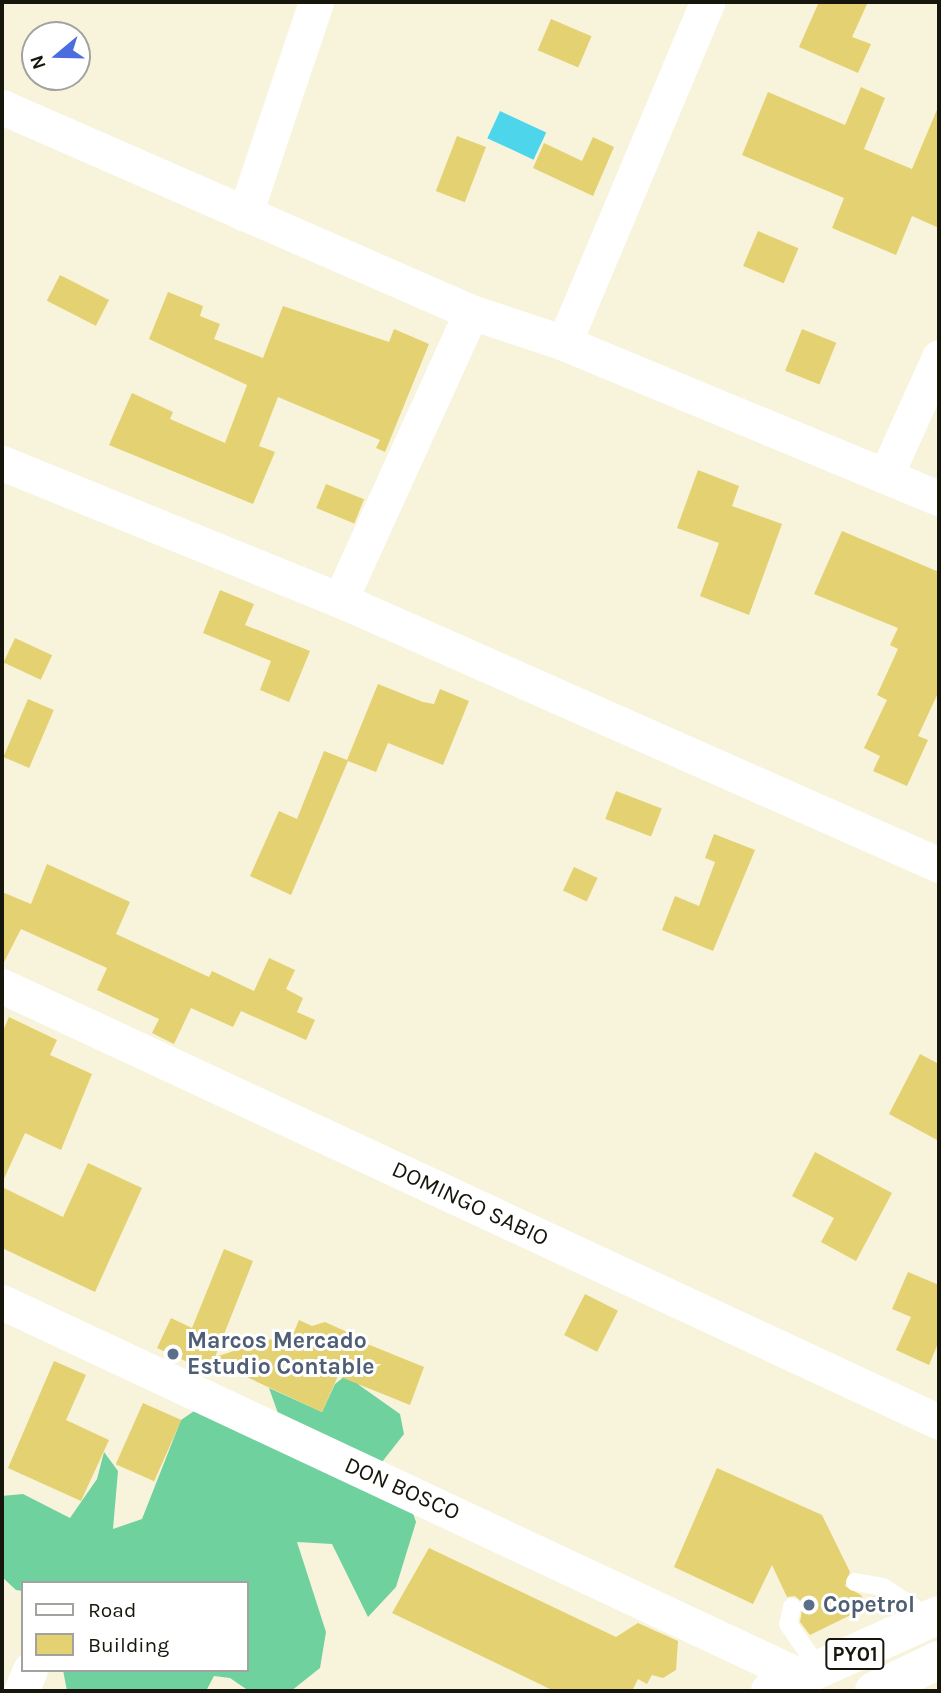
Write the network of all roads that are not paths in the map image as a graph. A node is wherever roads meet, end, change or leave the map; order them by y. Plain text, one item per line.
1 (316, 2) edge
2 (707, 2) edge
3 (2, 107) edge
4 (245, 214) junction
5 (471, 312) junction
6 (564, 342) junction
7 (939, 357) edge
8 (2, 463) edge
9 (886, 475) junction
10 (939, 498) edge
11 (340, 600) junction
12 (939, 865) edge
13 (2, 986) edge
14 (2, 1302) edge
15 (939, 1422) edge
16 (855, 1582) dead end
17 (792, 1607) dead end
18 (935, 1617) edge
19 (939, 1660) edge
20 (29, 1672) edge
21 (797, 1679) edge
22 (898, 1688) edge
23 (21, 1691) edge

1 - 4 street
2 - 6 street
3 - 4 street
4 - 5 street
5 - 6 street
5 - 11 street
6 - 9 street
7 - 9 street
8 - 11 street
9 - 10 street
11 - 12 street
13 - 15 street, DOMINGO SABIO
14 - 21 street, DON BOSCO
16 - 18 lane
17 - 21 lane
18 - 21 highway, PY01
19 - 22 highway, PY01
20 - 23 street

